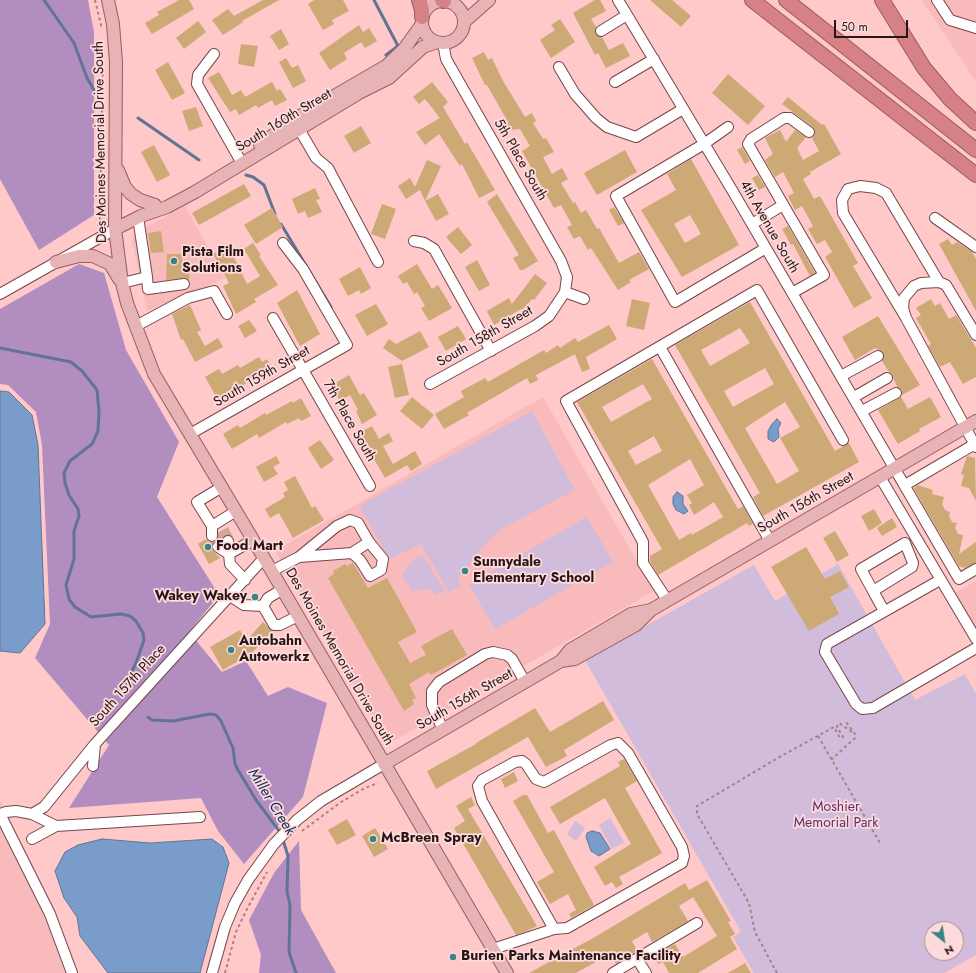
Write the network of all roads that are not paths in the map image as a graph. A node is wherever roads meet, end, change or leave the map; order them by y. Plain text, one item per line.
1 (108, 0) edge
2 (419, 0) edge
3 (489, 0) edge
4 (618, 0) edge
5 (752, 0) edge
6 (786, 0) edge
7 (882, 0) edge
8 (937, 0) edge
9 (450, 1) edge
10 (627, 15) junction
11 (422, 20) junction
12 (464, 22) junction
13 (976, 28) edge
14 (601, 31) dead end
15 (440, 42) junction
16 (214, 54) dead end
17 (654, 59) junction
18 (559, 67) dead end
19 (615, 82) dead end
20 (683, 109) junction
21 (976, 123) edge
22 (728, 127) dead end
23 (299, 128) junction
24 (808, 132) dead end
25 (704, 144) junction
26 (976, 150) edge
27 (238, 158) junction
28 (116, 164) junction
29 (976, 175) edge
30 (155, 205) junction
31 (784, 205) junction
32 (139, 216) junction
33 (935, 218) dead end
34 (752, 224) junction
35 (115, 229) junction
36 (414, 241) dead end
37 (283, 243) dead end
38 (976, 247) edge
39 (766, 248) junction
40 (56, 262) junction
41 (378, 262) dead end
42 (146, 277) junction
43 (939, 282) junction
44 (122, 283) junction
45 (184, 284) dead end
46 (566, 292) junction
47 (792, 293) junction
48 (0, 294) edge
49 (584, 299) dead end
50 (228, 314) dead end
51 (273, 318) dead end
52 (906, 318) junction
53 (136, 326) junction
54 (976, 335) edge
55 (660, 347) junction
56 (491, 351) junction
57 (878, 356) dead end
58 (304, 369) junction
59 (841, 376) junction
60 (887, 378) dead end
61 (430, 384) dead end
62 (896, 393) dead end
63 (854, 397) junction
64 (862, 411) junction
65 (976, 421) edge
66 (965, 428) junction
67 (190, 434) junction
68 (843, 440) dead end
69 (975, 446) edge
70 (895, 468) junction
71 (880, 477) junction
72 (905, 485) junction
73 (370, 486) dead end
74 (222, 487) junction
75 (236, 511) junction
76 (212, 526) junction
77 (222, 531) tunnel mouth
78 (212, 536) tunnel mouth
79 (253, 540) junction
80 (770, 541) junction
81 (228, 542) tunnel mouth
82 (369, 542) junction
83 (218, 546) tunnel mouth
84 (352, 553) junction
85 (229, 554) junction
86 (299, 557) junction
87 (264, 558) junction
88 (976, 569) edge
89 (272, 571) junction
90 (245, 580) junction
91 (940, 580) junction
92 (282, 589) junction
93 (873, 591) junction
94 (230, 596) junction
95 (667, 600) junction
96 (263, 606) junction
97 (884, 611) junction
98 (298, 616) junction
99 (976, 639) edge
100 (976, 648) edge
101 (525, 682) junction
102 (443, 730) junction
103 (95, 744) junction
104 (384, 764) junction
105 (93, 766) dead end
106 (2, 813) edge
107 (32, 814) junction
108 (200, 817) dead end
109 (56, 826) junction
110 (32, 839) dead end
111 (697, 923) dead end
112 (554, 929) junction
113 (493, 949) junction
114 (638, 959) junction
115 (72, 973) edge
116 (212, 973) edge
117 (507, 973) edge
118 (613, 973) edge
119 (646, 973) edge

1 - 28 main road, Des Moines Memorial Drive South
2 - 11 highway
3 - 12 main road
4 - 10 street, 4th Avenue South
5 - 29 highway
6 - 26 highway
7 - 21 highway
8 - 13 street
9 - 11 main road
9 - 12 main road
10 - 14 street
10 - 17 street, 4th Avenue South
11 - 15 main road
11 - 27 main road, South 160th Street
12 - 15 main road
15 - 23 main road, South 160th Street
15 - 46 street, 5th Place South
16 - 27 street
17 - 19 street
17 - 20 street, 4th Avenue South
18 - 20 street
20 - 25 street, 4th Avenue South
22 - 25 street
23 - 32 main road, South 160th Street
23 - 41 street
24 - 31 street
25 - 34 street, 4th Avenue South
25 - 39 street
27 - 30 main road, South 160th Street
28 - 30 main road
28 - 35 main road, Des Moines Memorial Drive South
30 - 32 main road, South 160th Street
31 - 34 street
31 - 47 street
32 - 35 main road, South 160th Street
32 - 42 street
33 - 38 street
34 - 39 street, 4th Avenue South
35 - 40 street, South 160th Street
35 - 44 main road, Des Moines Memorial Drive South
36 - 56 street
37 - 58 street, South 159th Street
39 - 47 street, 4th Avenue South
40 - 44 main road
40 - 48 street, South 160th Street
42 - 44 street
42 - 45 street
43 - 52 street
43 - 52 street
43 - 54 street
44 - 53 main road, Des Moines Memorial Drive South
46 - 49 street
46 - 56 street, South 158th Street
47 - 59 street, 4th Avenue South
50 - 53 street
51 - 58 street, 7th Place South
52 - 66 street
53 - 67 main road, Des Moines Memorial Drive South
55 - 68 street
55 - 80 street
55 - 95 street
56 - 61 street, South 158th Street
57 - 59 street
58 - 67 street, South 159th Street
58 - 73 street, 7th Place South
59 - 63 street, 4th Avenue South
60 - 63 street
62 - 64 street
63 - 64 street, 4th Avenue South
64 - 70 street, 4th Avenue South
65 - 66 main road, South 156th Street
66 - 69 street
66 - 70 main road, South 156th Street
67 - 74 main road, Des Moines Memorial Drive South
69 - 72 street
70 - 71 main road, South 156th Street
70 - 72 street, 4th Avenue South
71 - 80 main road, South 156th Street
71 - 91 street
72 - 88 street, 4th Avenue South
74 - 75 main road, Des Moines Memorial Drive South
74 - 76 street
75 - 76 street
75 - 79 main road, Des Moines Memorial Drive South
76 - 77 street
76 - 78 street
79 - 85 street
79 - 87 main road, Des Moines Memorial Drive South
80 - 95 main road, South 156th Street
81 - 85 street
82 - 84 street
82 - 84 street
82 - 86 street
83 - 85 street
84 - 86 street
85 - 90 street
86 - 89 street
87 - 89 main road, Des Moines Memorial Drive South
87 - 90 street, South 157th Place
89 - 92 main road, Des Moines Memorial Drive South
90 - 94 street, South 157th Place
91 - 97 street
91 - 99 street
92 - 96 street
92 - 98 main road, Des Moines Memorial Drive South
93 - 93 street
93 - 97 street
94 - 96 street
94 - 103 street, South 157th Place
95 - 101 main road, South 156th Street
96 - 98 street
97 - 100 street
98 - 104 main road, Des Moines Memorial Drive South
101 - 102 main road, South 156th Street
101 - 102 street
102 - 104 main road, South 156th Street
103 - 105 street
103 - 107 street, South 157th Place
104 - 113 main road, Des Moines Memorial Drive South
104 - 116 street
106 - 107 street
106 - 115 street
107 - 109 street
108 - 109 street
109 - 110 street
111 - 114 street
112 - 112 street
112 - 113 street
113 - 117 main road, Des Moines Memorial Drive South
114 - 118 street
114 - 119 street

